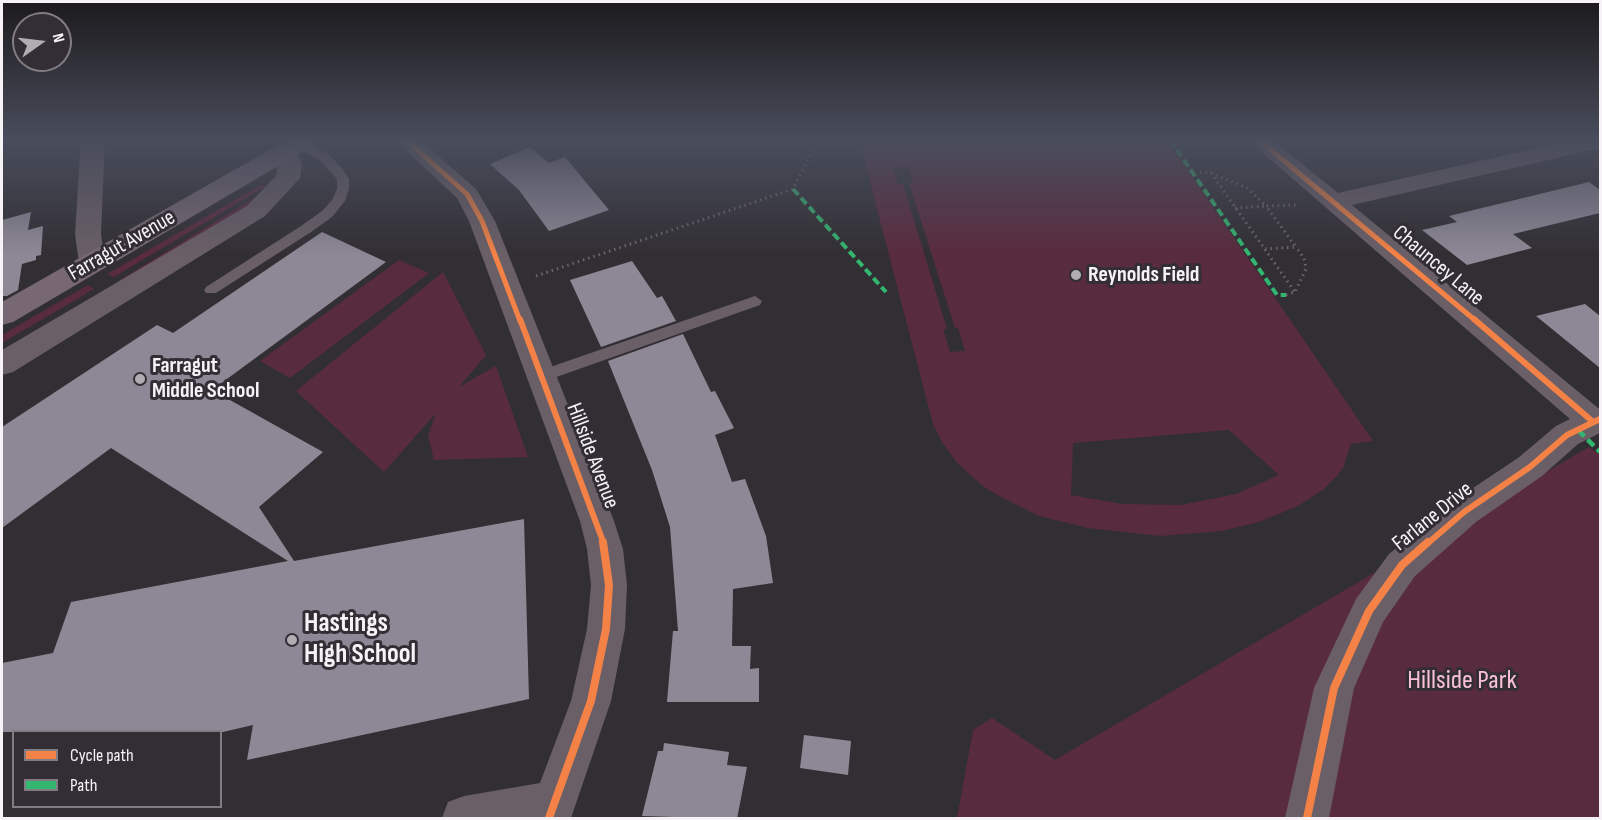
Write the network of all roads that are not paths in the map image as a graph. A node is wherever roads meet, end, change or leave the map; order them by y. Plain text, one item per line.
1 (91, 178) edge
2 (239, 178) edge
3 (288, 178) edge
4 (343, 178) edge
5 (449, 178) edge
6 (1303, 178) edge
7 (1436, 178) edge
8 (1331, 202) junction
9 (92, 263) junction
10 (211, 291) dead end
11 (755, 301) dead end
12 (2, 315) edge
13 (2, 364) edge
14 (542, 376) junction
15 (1596, 420) edge
16 (551, 811) edge
17 (464, 819) edge
18 (1307, 819) edge

1 - 9 street
2 - 9 main road, Farragut Avenue
3 - 13 street
4 - 10 lane
5 - 14 street, Hillside Avenue
6 - 8 street, Chauncey Lane
7 - 8 street
8 - 15 street, Chauncey Lane
9 - 12 main road, Farragut Avenue
11 - 14 lane
14 - 16 street, Hillside Avenue
15 - 18 street, Farlane Drive
16 - 17 street

